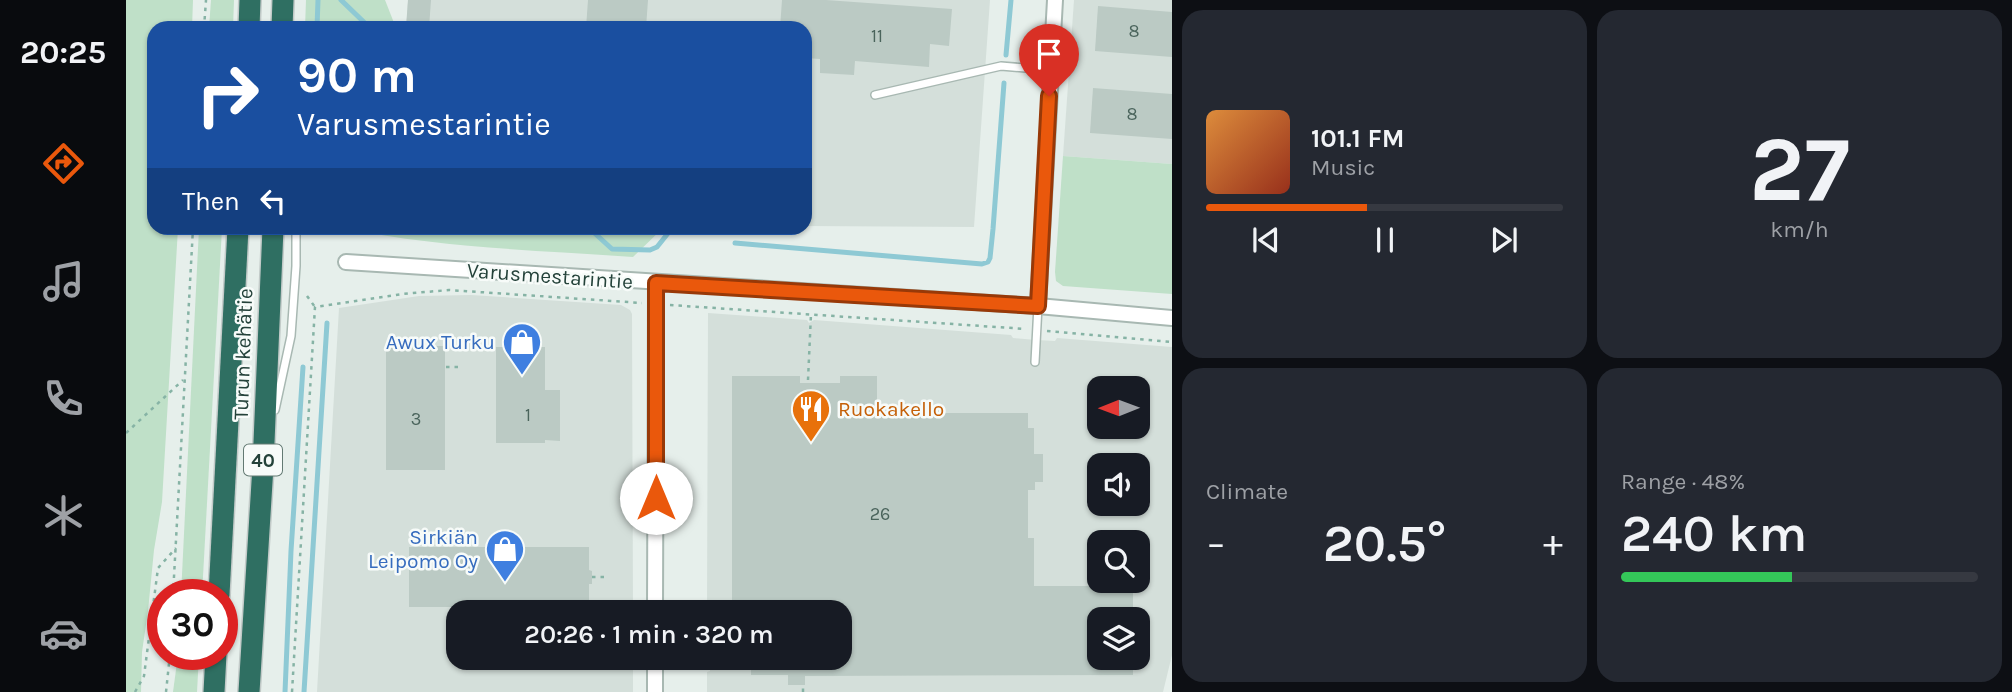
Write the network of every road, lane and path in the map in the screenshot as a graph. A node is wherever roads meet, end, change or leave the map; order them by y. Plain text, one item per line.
1 (206, 0) edge
2 (250, 0) edge
3 (283, 0) edge
4 (1055, 0) edge
5 (204, 21) edge
6 (249, 21) edge
7 (282, 21) edge
8 (1050, 70) junction
9 (875, 95) dead end
10 (193, 235) edge
11 (238, 235) edge
12 (273, 235) edge
13 (296, 235) edge
14 (346, 262) dead end
15 (656, 283) junction
16 (306, 295) dead end
17 (656, 304) junction
18 (1038, 306) junction
19 (315, 307) junction
20 (811, 314) junction
21 (1172, 318) edge
22 (1037, 330) junction
23 (1172, 342) edge
24 (1035, 362) dead end
25 (446, 367) dead end
26 (458, 367) dead end
27 (184, 380) junction
28 (808, 380) dead end
29 (126, 433) edge
30 (263, 466) junction
31 (176, 548) junction
32 (592, 577) dead end
33 (607, 577) dead end
34 (174, 579) edge
35 (220, 579) edge
36 (655, 600) edge
37 (168, 670) edge
38 (215, 670) edge
39 (655, 670) edge
40 (135, 692) edge
41 (166, 692) edge
42 (214, 692) edge
43 (249, 692) edge
44 (292, 692) edge
45 (655, 692) edge

1 - 5 path
2 - 6 highway
3 - 7 highway
4 - 8 street
8 - 9 lane
8 - 18 street
10 - 27 path
11 - 35 highway, Turun kehätie / 40
12 - 30 highway, Turun kehätie / 40
13 - 30 lane
14 - 15 street, Varusmestarintie
15 - 17 street
15 - 18 street, Varusmestarintie
16 - 19 path
17 - 19 path
17 - 20 path
17 - 36 street
18 - 21 street, Varusmestarintie
18 - 22 lane
19 - 44 path
20 - 22 path
20 - 28 path
22 - 23 path
22 - 24 lane
25 - 26 path
27 - 29 path
27 - 31 path
30 - 43 highway, Turun kehätie / 40
31 - 34 path
31 - 40 path
32 - 33 path
37 - 41 path
38 - 42 highway
39 - 45 street

